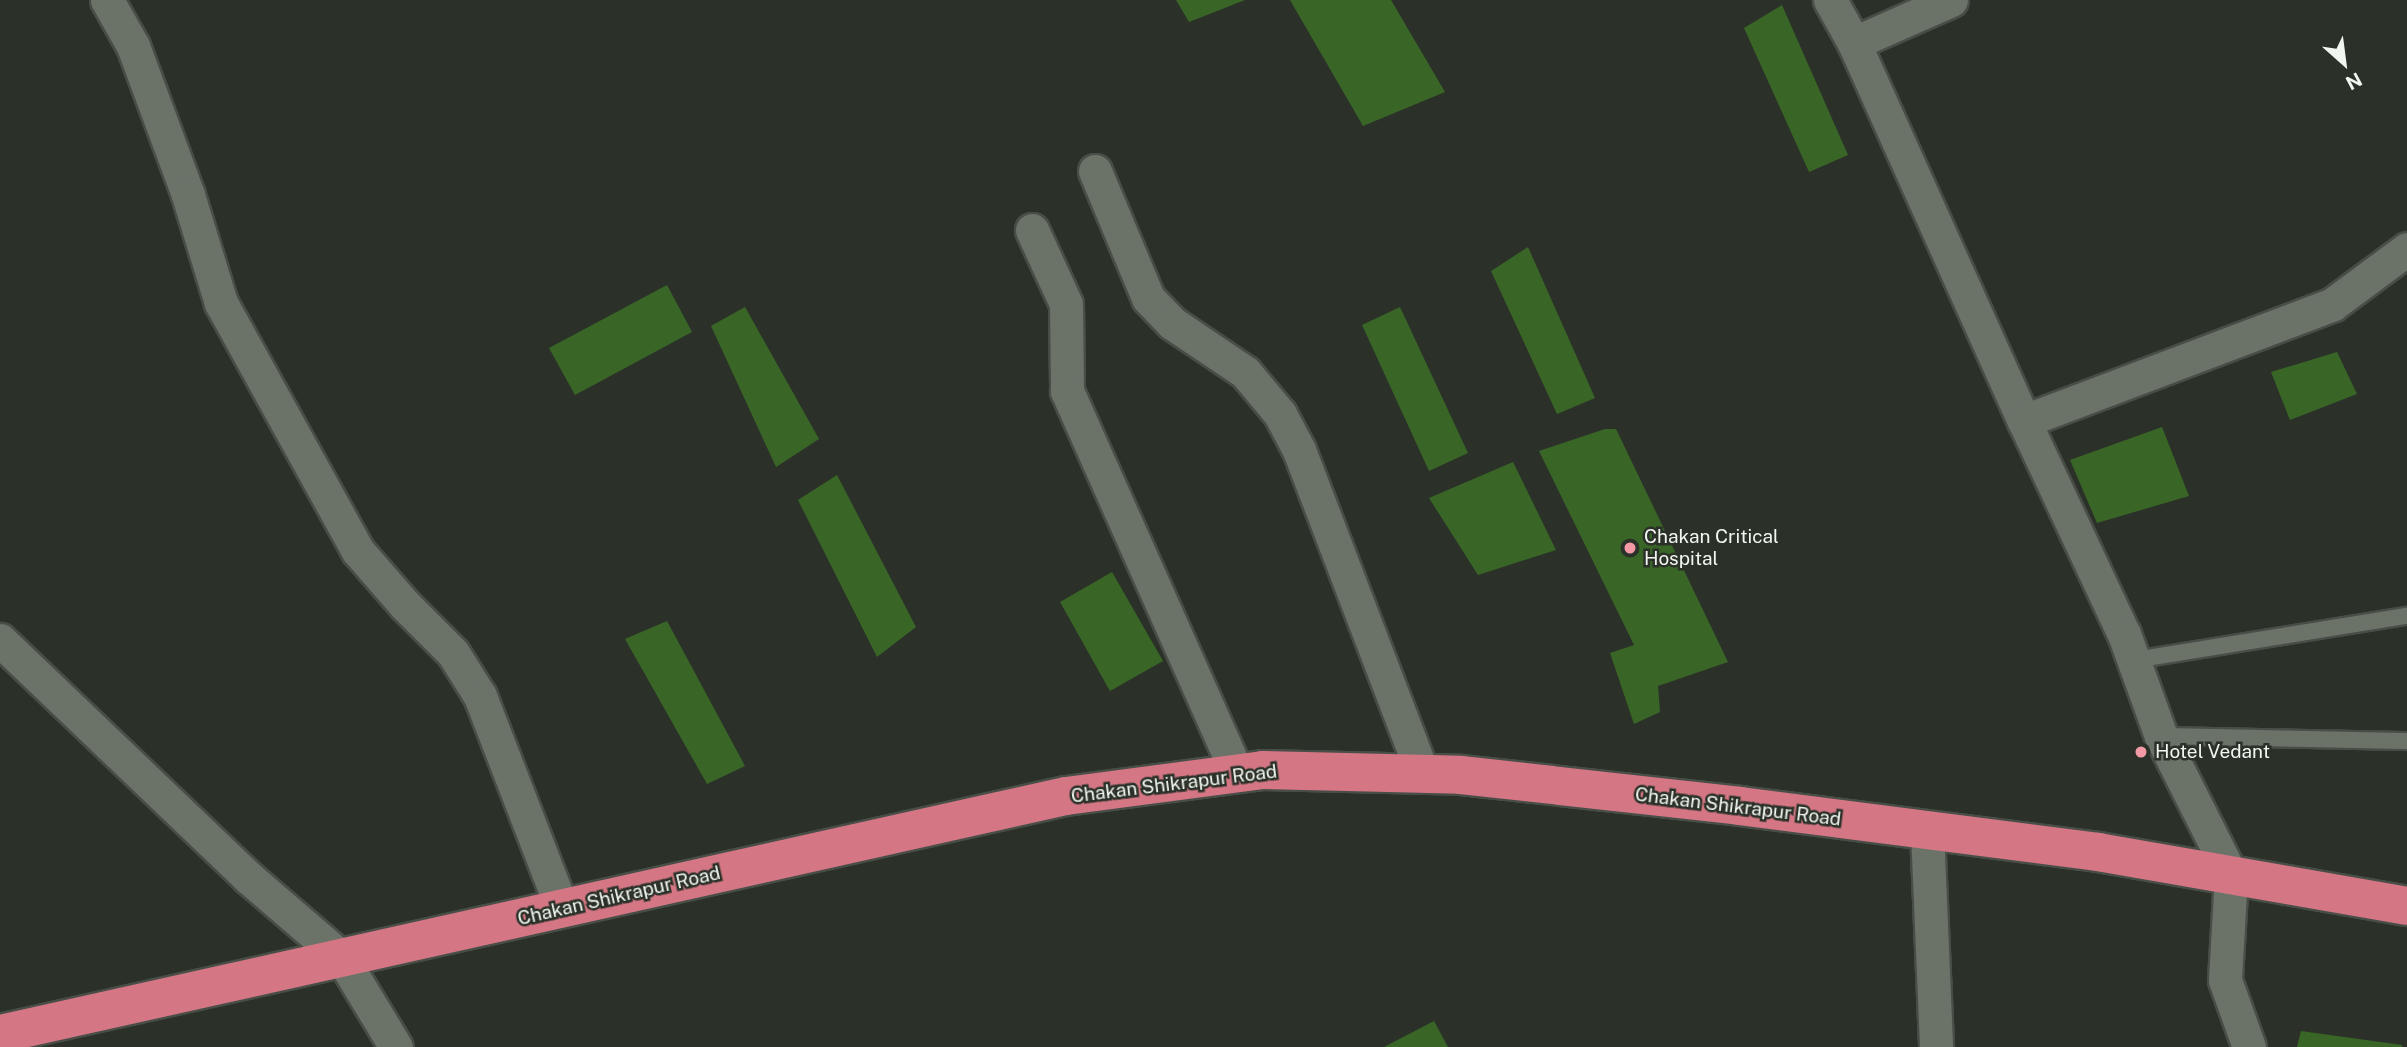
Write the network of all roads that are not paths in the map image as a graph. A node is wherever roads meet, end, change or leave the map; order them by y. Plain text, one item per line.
1 (107, 0) edge
2 (1830, 0) edge
3 (1951, 0) edge
4 (1854, 43) junction
5 (1095, 171) dead end
6 (1032, 230) dead end
7 (2407, 249) edge
8 (2024, 421) junction
9 (2407, 616) edge
10 (0, 640) edge
11 (2134, 660) junction
12 (2161, 736) junction
13 (2407, 741) edge
14 (1237, 774) junction
15 (1423, 774) junction
16 (1927, 830) junction
17 (2231, 876) junction
18 (2407, 906) edge
19 (562, 908) junction
20 (342, 958) junction
21 (0, 1034) edge
22 (396, 1047) edge
23 (1936, 1047) edge
24 (2249, 1047) edge

1 - 19 street
2 - 4 street
3 - 4 street
4 - 8 street
5 - 15 street
6 - 14 street
7 - 8 street
8 - 11 street
9 - 11 lane
10 - 20 street
11 - 12 street
12 - 13 lane
12 - 17 street
14 - 15 highway, Chakan Shikrapur Road
14 - 19 highway, Chakan Shikrapur Road
15 - 16 highway, Chakan Shikrapur Road
16 - 17 highway, Chakan Shikrapur Road
16 - 23 street
17 - 18 highway, Chakan Shikrapur Road
17 - 24 street
19 - 20 highway, Chakan Shikrapur Road
20 - 21 highway, Chakan Shikrapur Road
20 - 22 street

